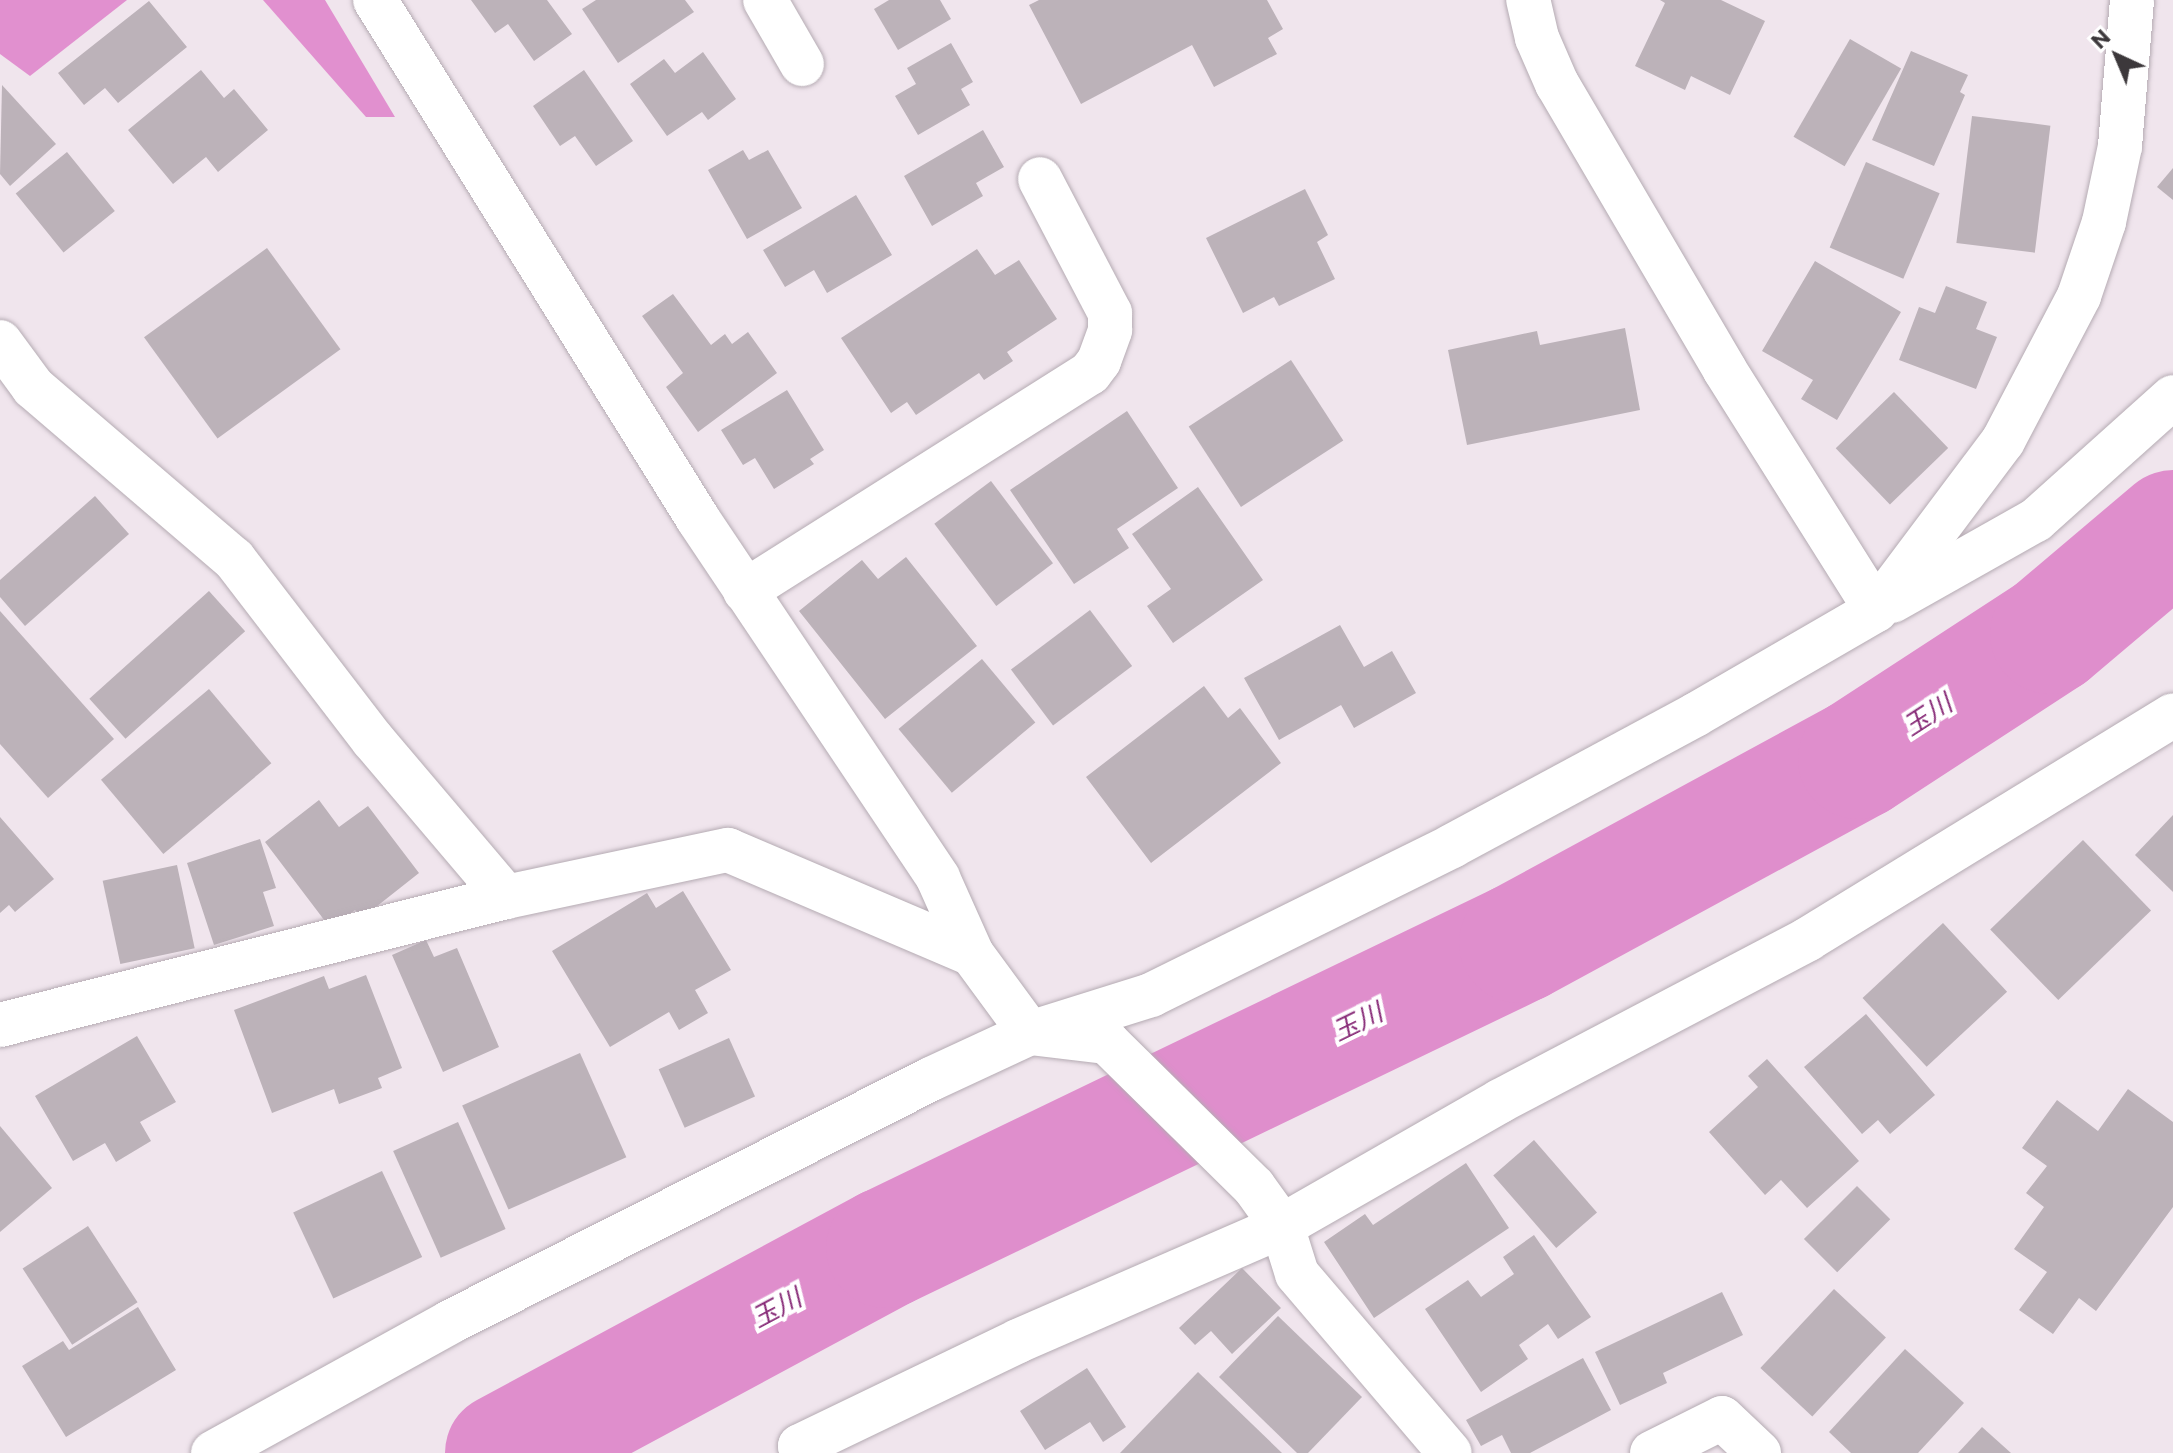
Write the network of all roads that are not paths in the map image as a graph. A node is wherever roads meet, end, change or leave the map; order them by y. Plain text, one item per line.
1 (375, 0) edge
2 (765, 0) edge
3 (1528, 0) edge
4 (2132, 0) edge
5 (802, 64) dead end
6 (1040, 179) dead end
7 (0, 342) edge
8 (2173, 397) edge
9 (745, 591) junction
10 (1876, 610) junction
11 (2173, 715) edge
12 (506, 897) junction
13 (972, 954) junction
14 (0, 1025) edge
15 (1030, 1033) junction
16 (1282, 1226) junction
17 (800, 1451) edge
18 (213, 1453) edge
19 (1450, 1453) edge
20 (1652, 1453) edge
21 (1759, 1453) edge

1 - 9 street
2 - 5 street
3 - 10 street
4 - 10 street
6 - 9 street
7 - 12 street
8 - 10 street
9 - 13 street
10 - 15 street
11 - 16 street
12 - 13 street
12 - 14 street
13 - 15 street
15 - 16 street
15 - 18 street
16 - 17 street
16 - 19 street
20 - 21 street

